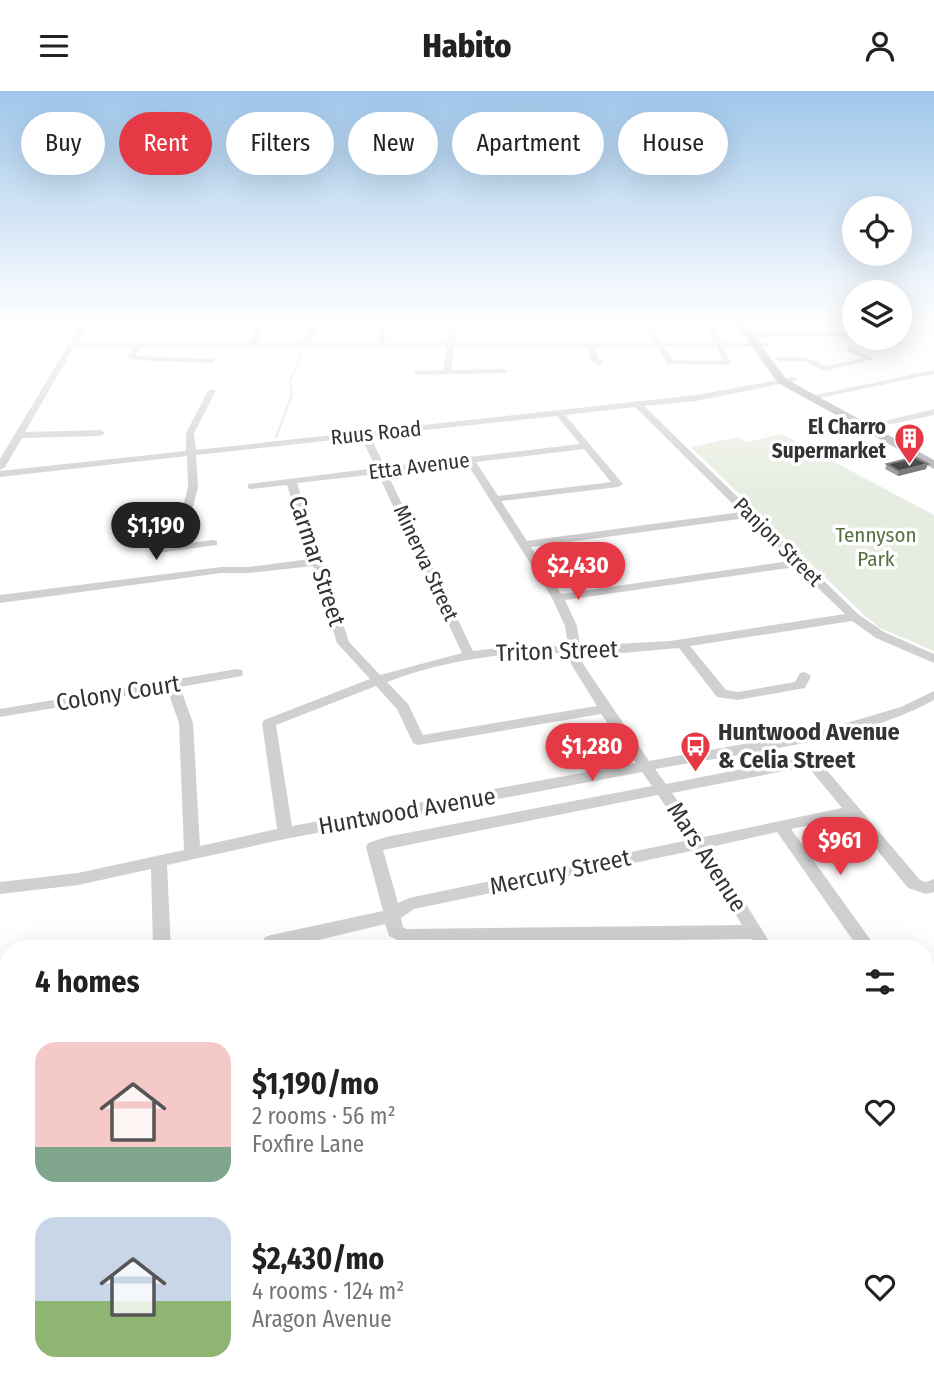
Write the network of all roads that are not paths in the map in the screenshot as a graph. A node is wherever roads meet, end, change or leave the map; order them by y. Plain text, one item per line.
1 (50, 383) edge
2 (775, 383) edge
3 (792, 383) edge
4 (792, 383) edge
5 (881, 383) edge
6 (212, 391) dead end
7 (819, 395) junction
8 (637, 404) junction
9 (934, 412) edge
10 (559, 413) junction
11 (869, 425) junction
12 (101, 433) dead end
13 (365, 434) junction
14 (19, 435) junction
15 (587, 446) junction
16 (190, 453) junction
17 (470, 460) junction
18 (932, 460) edge
19 (0, 467) edge
20 (382, 471) junction
21 (0, 474) edge
22 (291, 481) junction
23 (251, 486) dead end
24 (496, 499) junction
25 (750, 515) junction
26 (185, 518) dead end
27 (213, 543) dead end
28 (524, 545) junction
29 (188, 547) junction
30 (158, 551) dead end
31 (316, 562) junction
32 (798, 563) junction
33 (192, 574) junction
34 (558, 598) junction
35 (0, 599) edge
36 (854, 617) junction
37 (683, 645) junction
38 (575, 649) junction
39 (469, 655) junction
40 (934, 659) edge
41 (237, 673) dead end
42 (805, 676) dead end
43 (379, 681) junction
44 (172, 684) junction
45 (934, 695) edge
46 (604, 709) junction
47 (0, 713) edge
48 (646, 768) junction
49 (662, 787) junction
50 (853, 811) junction
51 (781, 827) junction
52 (285, 833) junction
53 (699, 842) junction
54 (192, 852) junction
55 (159, 862) junction
56 (930, 886) edge
57 (0, 888) edge
58 (390, 916) junction
59 (756, 932) junction
60 (162, 940) edge
61 (292, 940) edge
62 (761, 940) edge
63 (863, 940) edge

1 - 14 street
2 - 8 street, Ruus Road
3 - 7 main road
4 - 11 main road
5 - 7 street
6 - 16 street
7 - 11 main road
8 - 10 street, Ruus Road
8 - 25 street, Panjon Street
9 - 11 street
10 - 13 street, Ruus Road
10 - 15 street
11 - 18 main road
12 - 14 street
13 - 16 street, Ruus Road
13 - 20 street, Minerva Street
14 - 19 street
15 - 17 street, Etta Avenue
15 - 24 street
16 - 21 street, Ruus Road
16 - 26 street
17 - 20 street, Etta Avenue
17 - 24 street, Mars Avenue
20 - 22 street, Etta Avenue
20 - 39 street, Minerva Street
22 - 23 street, Etta Avenue
22 - 31 street, Carmar Street
24 - 28 street, Mars Avenue
25 - 28 street
25 - 32 street, Panjon Street
27 - 29 street
28 - 34 street, Mars Avenue
29 - 30 street
29 - 33 street
31 - 33 street
31 - 43 street, Carmar Street
32 - 34 street
32 - 36 street, Panjon Street
33 - 35 street
34 - 38 street, Mars Avenue
36 - 37 street, Triton Street
36 - 40 street, Panjon Street
37 - 38 street, Triton Street
37 - 42 street
38 - 39 street, Triton Street
38 - 46 street, Mars Avenue
39 - 43 street, Triton Street
41 - 44 street, Colony Court
43 - 46 street, Carmar Street
43 - 52 street, Triton Street
44 - 47 street, Colony Court
44 - 54 street
45 - 48 street, Huntwood Avenue
46 - 48 street, Mars Avenue
48 - 49 street, Mars Avenue
48 - 52 street, Huntwood Avenue
49 - 50 street
49 - 53 street, Mars Avenue
49 - 58 street
50 - 51 street, Mercury Street
50 - 56 street
51 - 53 street, Mercury Street
51 - 63 street
52 - 54 street, Huntwood Avenue
53 - 58 street, Mercury Street
53 - 59 street, Mars Avenue
54 - 55 street, Huntwood Avenue
55 - 57 street, Huntwood Avenue
55 - 60 street
58 - 59 street
58 - 61 street, Mercury Street
59 - 62 street, Mars Avenue

